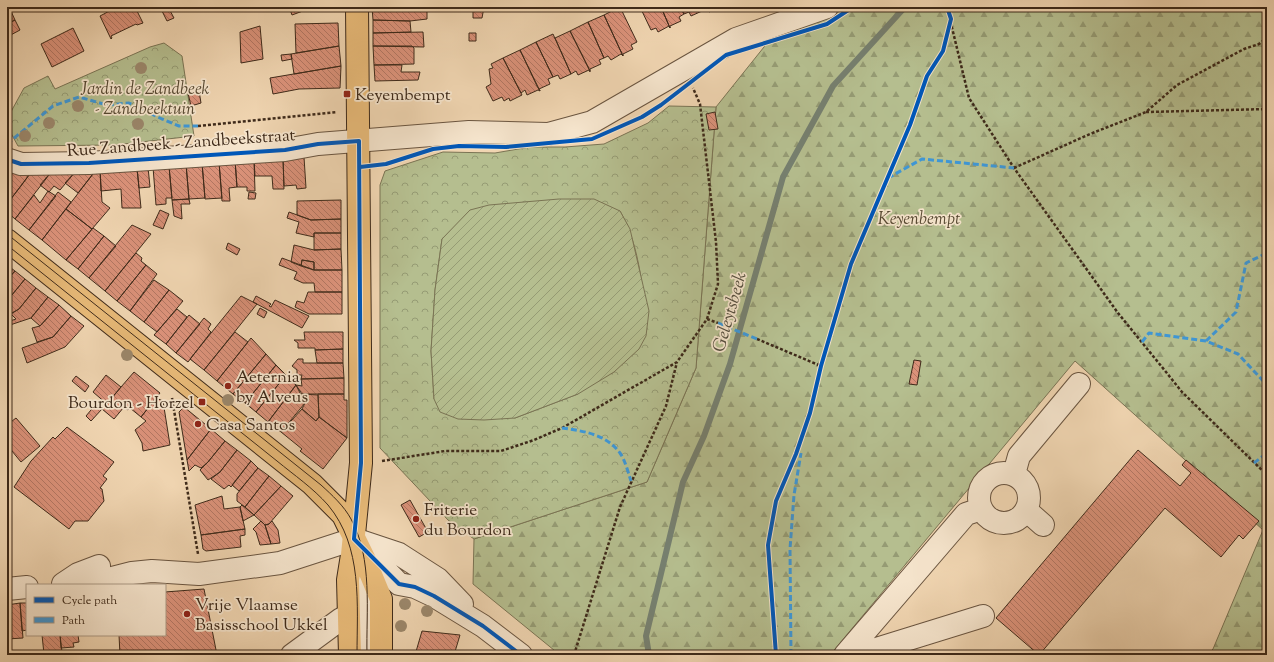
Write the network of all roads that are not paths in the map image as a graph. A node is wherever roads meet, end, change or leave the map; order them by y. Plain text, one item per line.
1 (357, 7) edge
2 (827, 7) edge
3 (359, 141) junction
4 (9, 160) dead end
5 (7, 240) edge
6 (1079, 384) dead end
7 (1014, 474) junction
8 (981, 509) junction
9 (1026, 510) junction
10 (1043, 526) dead end
11 (354, 539) junction
12 (299, 558) junction
13 (63, 584) edge
14 (90, 584) edge
15 (399, 584) junction
16 (26, 587) edge
17 (7, 589) edge
18 (381, 599) junction
19 (983, 616) dead end
20 (349, 619) junction
21 (483, 626) junction
22 (292, 655) edge
23 (350, 655) edge
24 (362, 655) edge
25 (381, 655) edge
26 (521, 655) edge
27 (845, 655) edge
28 (857, 655) edge

1 - 3 main road
2 - 3 street, Rue Zandbeek - Zandbeekstraat
3 - 4 street, Rue Zandbeek - Zandbeekstraat
3 - 11 main road
5 - 11 main road
6 - 7 street
7 - 8 street
7 - 9 street
8 - 9 street
8 - 27 street
9 - 10 street
11 - 12 street
11 - 15 street
11 - 18 main road
11 - 20 main road
11 - 21 street
11 - 24 street
12 - 13 street
12 - 14 street
15 - 18 street
15 - 21 street
16 - 17 street
18 - 25 main road
19 - 28 street
20 - 22 street
20 - 23 main road
21 - 26 street

